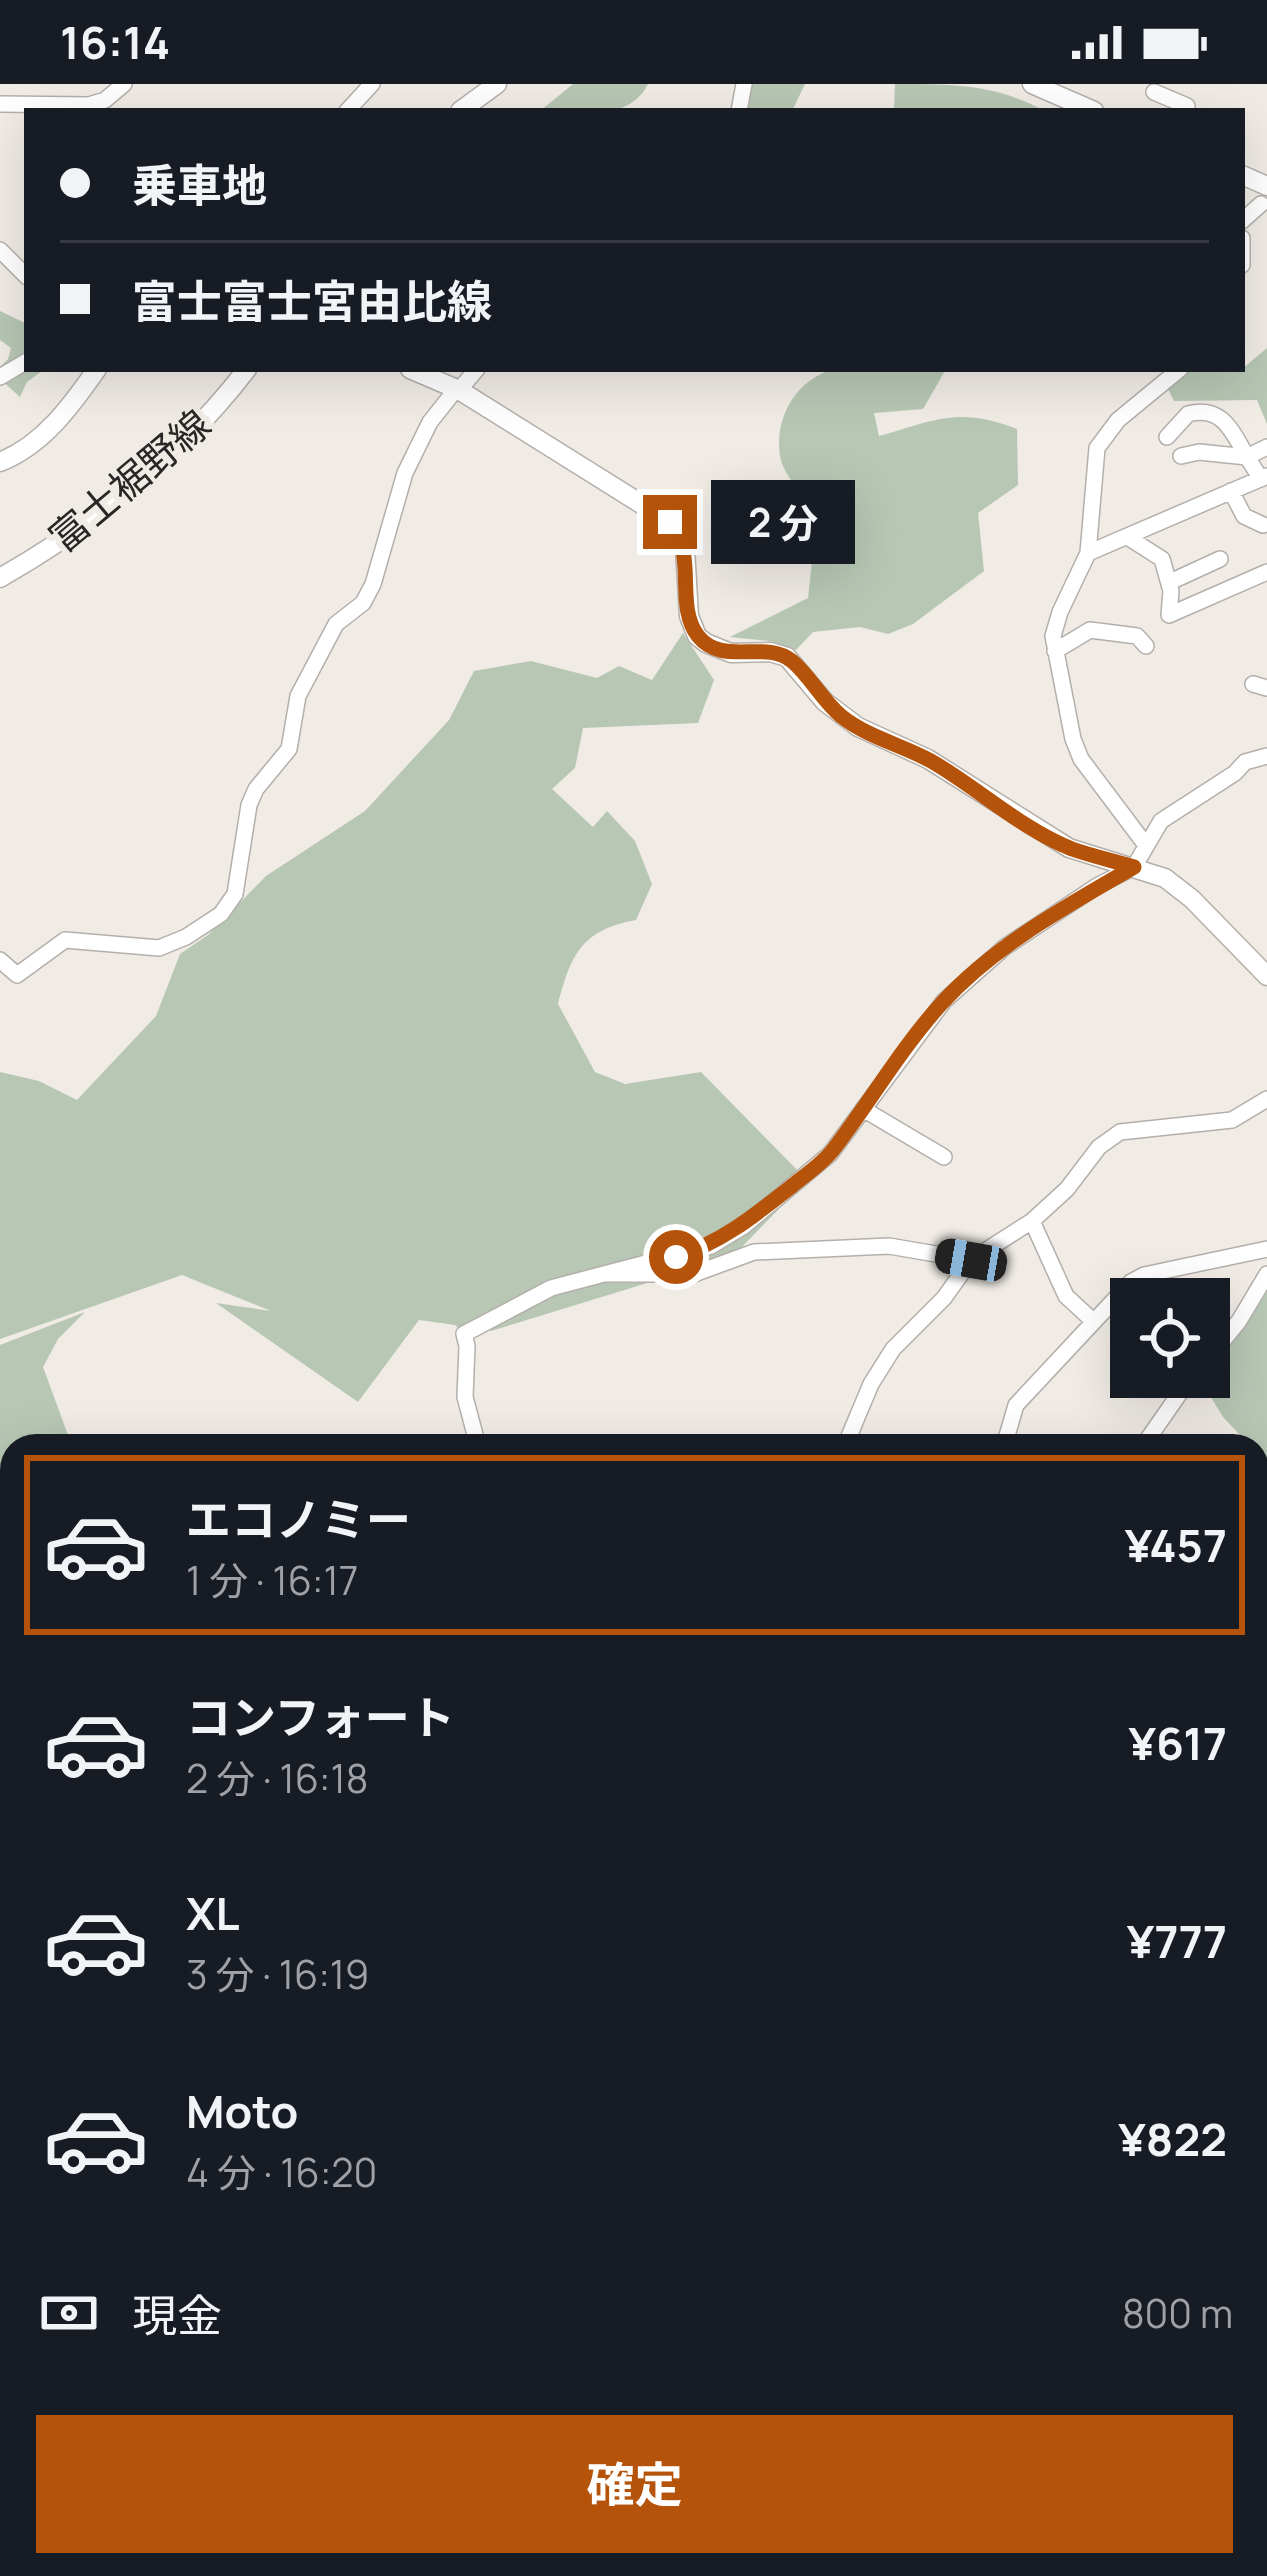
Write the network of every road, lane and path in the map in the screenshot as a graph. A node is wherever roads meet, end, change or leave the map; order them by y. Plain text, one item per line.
1 (124, 84) edge
2 (372, 84) edge
3 (497, 84) edge
4 (1032, 84) edge
5 (1152, 88) edge
6 (0, 104) edge
7 (1187, 106) dead end
8 (350, 108) edge
9 (464, 108) edge
10 (1087, 108) edge
11 (0, 250) edge
12 (24, 274) edge
13 (96, 372) edge
14 (244, 372) edge
15 (417, 372) edge
16 (474, 372) edge
17 (1176, 372) edge
18 (458, 389) junction
19 (1167, 437) dead end
20 (1267, 447) edge
21 (1181, 456) dead end
22 (1247, 457) junction
23 (0, 462) edge
24 (1264, 477) edge
25 (1232, 491) junction
26 (1250, 523) dead end
27 (1129, 538) junction
28 (1088, 553) junction
29 (1220, 559) dead end
30 (1267, 572) edge
31 (0, 578) edge
32 (1170, 582) junction
33 (1146, 646) dead end
34 (1054, 651) junction
35 (1267, 756) edge
36 (1145, 844) junction
37 (1134, 867) junction
38 (0, 960) edge
39 (1267, 976) edge
40 (1267, 1099) edge
41 (863, 1108) junction
42 (944, 1157) dead end
43 (1032, 1221) junction
44 (1267, 1250) edge
45 (971, 1260) junction
46 (604, 1274) junction
47 (1267, 1274) edge
48 (1092, 1320) junction
49 (1230, 1332) edge
50 (1177, 1398) edge
51 (475, 1434) edge
52 (850, 1434) edge
53 (1008, 1434) edge
54 (1152, 1434) edge

1 - 6 street
2 - 8 street
3 - 9 main road
4 - 10 main road
5 - 7 street
11 - 12 street
13 - 23 main road
14 - 31 main road, 富士裾野線
15 - 18 main road
16 - 18 street
17 - 28 street
18 - 37 main road
18 - 38 street
19 - 22 street
20 - 22 street
21 - 22 street
22 - 24 street
24 - 25 street
25 - 26 street
25 - 27 street
27 - 28 street
27 - 32 street
28 - 34 street
29 - 32 street
30 - 32 street
33 - 34 street
34 - 36 street
35 - 36 street
36 - 37 street
37 - 39 main road
37 - 41 street
40 - 43 street
41 - 42 street
41 - 46 street
43 - 45 street
43 - 48 street
44 - 48 street
45 - 46 street
45 - 52 street
46 - 51 street
47 - 49 street
48 - 53 street
50 - 54 street

